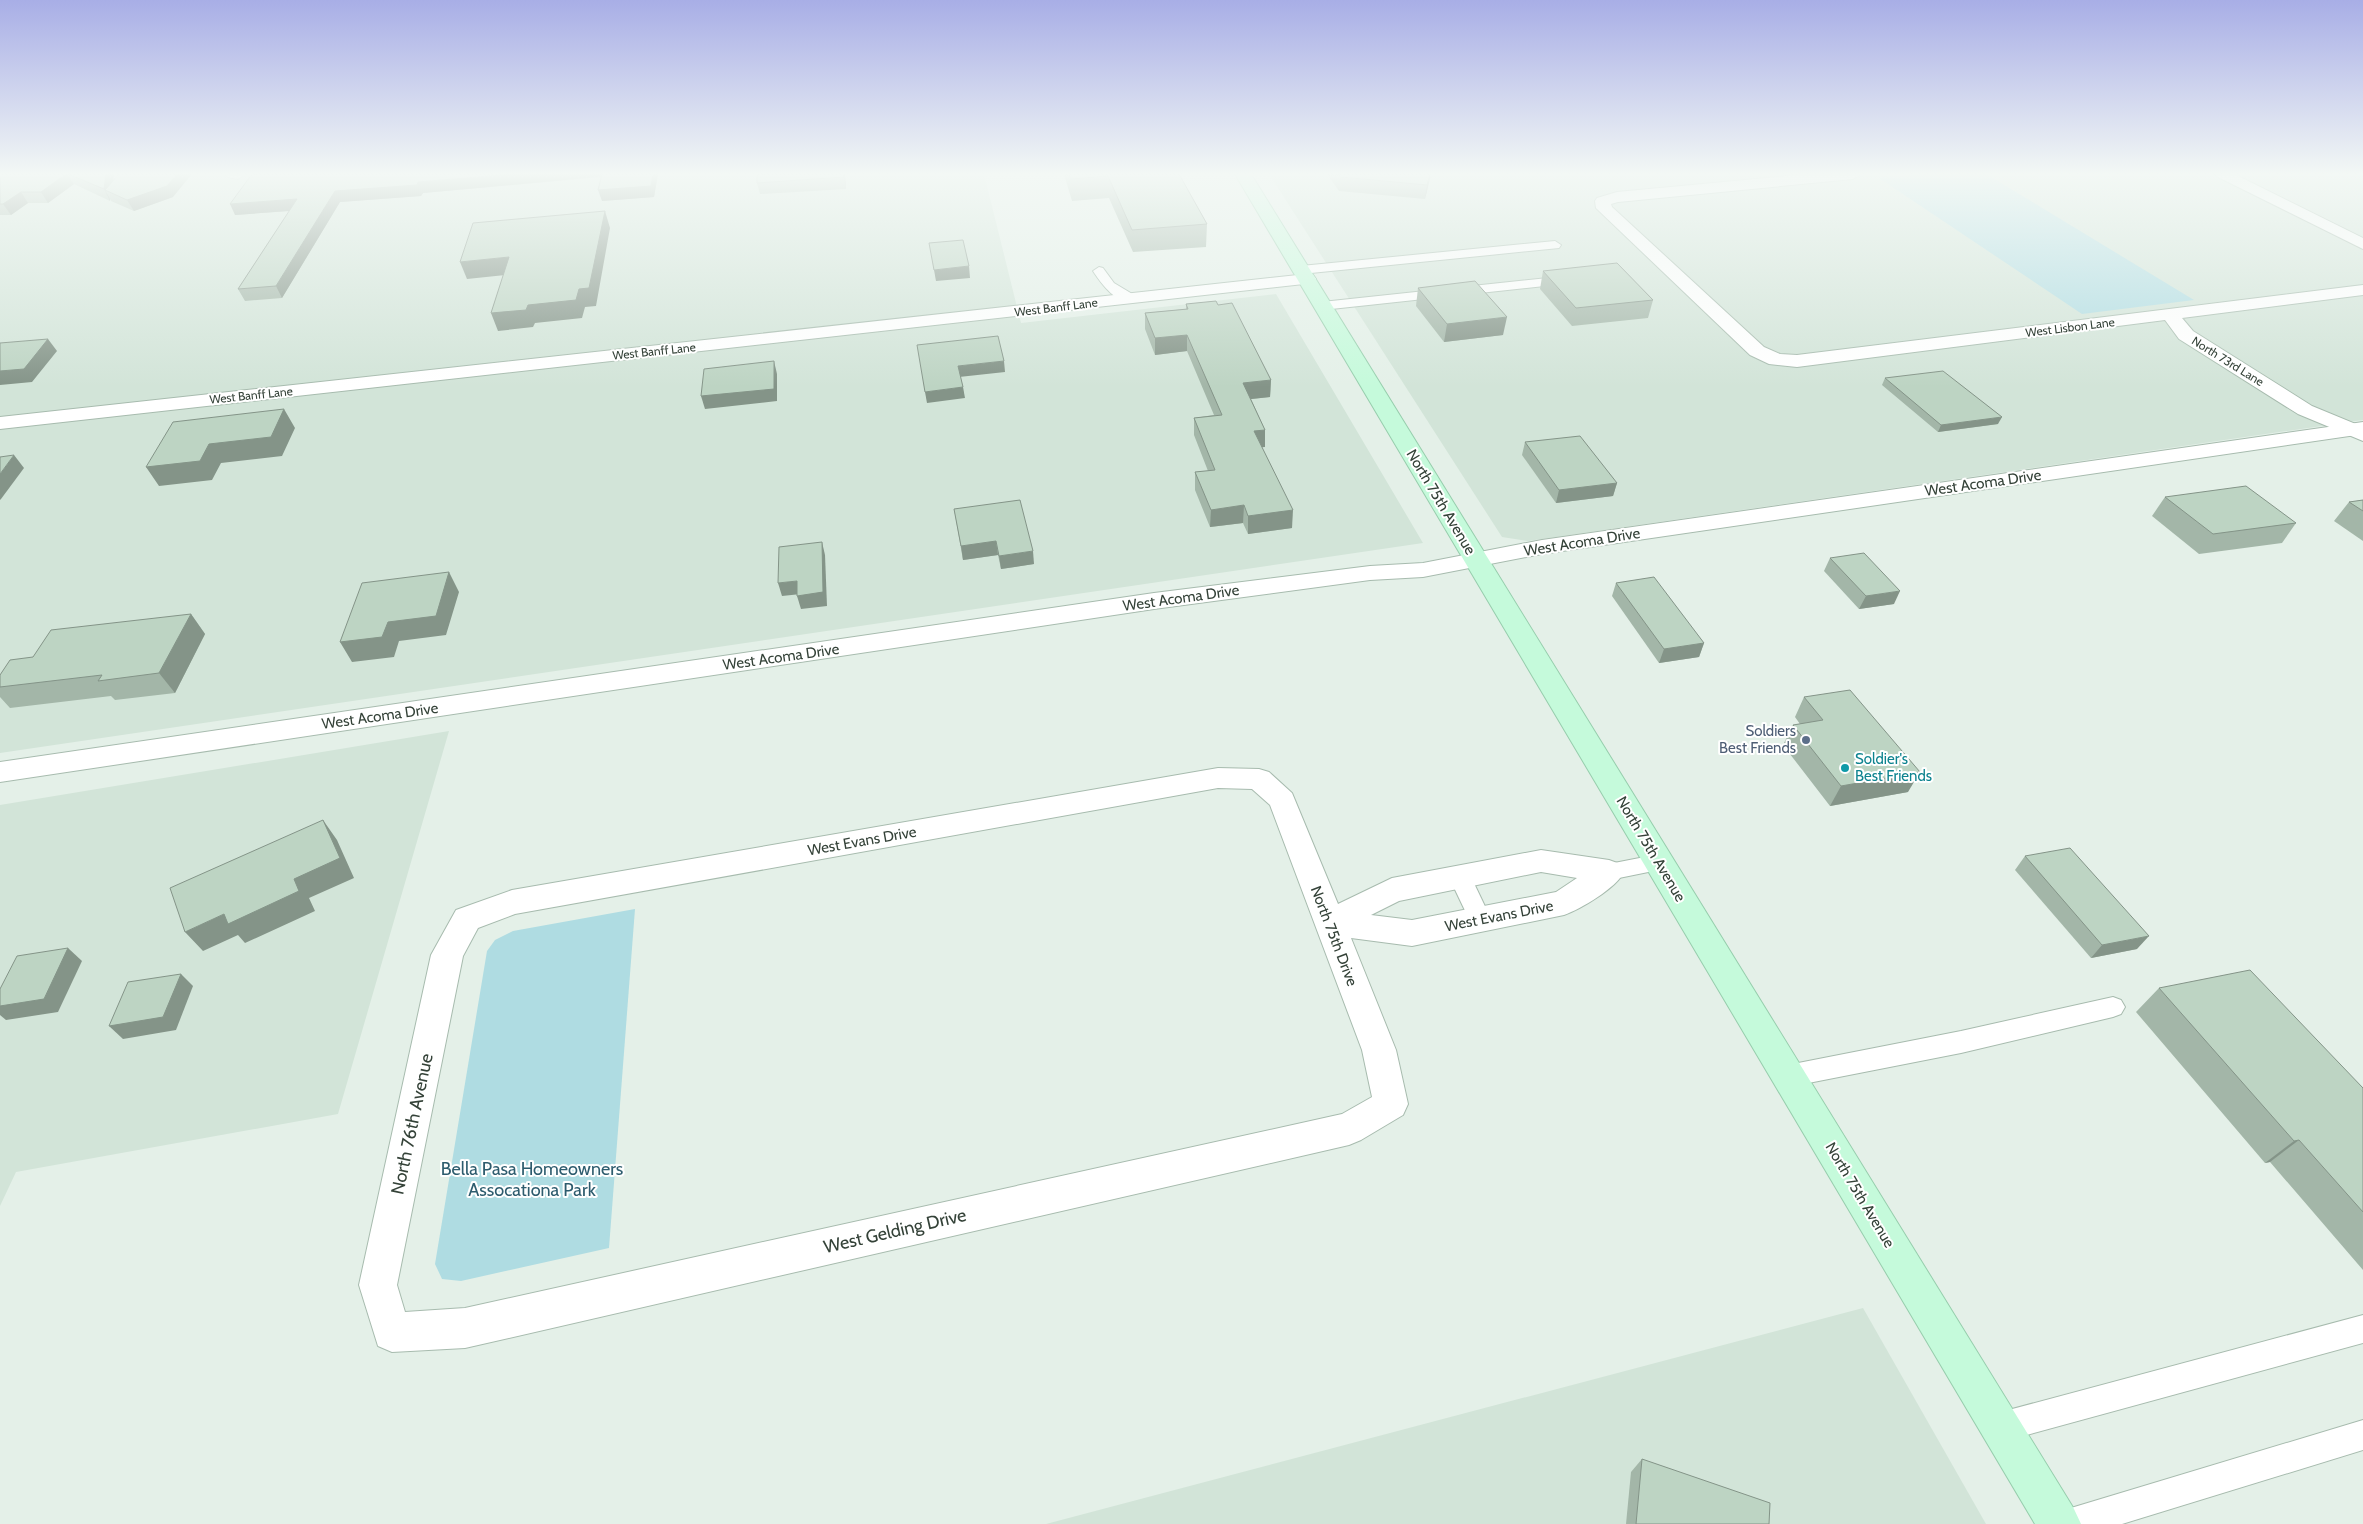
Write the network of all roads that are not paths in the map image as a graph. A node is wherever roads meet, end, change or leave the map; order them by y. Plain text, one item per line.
1 (1286, 245) edge
2 (1555, 245) dead end
3 (1644, 245) edge
4 (1099, 271) dead end
5 (1577, 274) edge
6 (1312, 288) junction
7 (2363, 290) edge
8 (1129, 298) junction
9 (2170, 315) junction
10 (2285, 377) junction
11 (2259, 380) junction
12 (0, 423) edge
13 (2360, 431) edge
14 (1476, 560) junction
15 (0, 772) edge
16 (1260, 779) joint
17 (1660, 862) junction
18 (1609, 872) junction
19 (1460, 876) junction
20 (467, 919) joint
21 (1480, 919) junction
22 (1329, 923) junction
23 (2113, 1006) dead end
24 (1788, 1076) junction
25 (1391, 1104) joint
26 (2363, 1328) edge
27 (392, 1332) joint
28 (2001, 1428) junction
29 (2363, 1435) edge
30 (2059, 1524) edge
31 (2071, 1524) edge

1 - 6 main road, North 75th Avenue
2 - 6 lane
3 - 9 street, West Lisbon Lane
4 - 8 lane
5 - 6 lane
6 - 8 street, West Banff Lane
6 - 14 main road, North 75th Avenue
7 - 9 street, West Lisbon Lane
8 - 12 street, West Banff Lane
9 - 10 street, North 73rd Lane
9 - 11 street, North 73rd Lane
10 - 11 street
10 - 13 street, North 73rd Lane
11 - 13 street, North 73rd Lane
13 - 14 street, West Acoma Drive
14 - 15 street, West Acoma Drive
14 - 17 main road, North 75th Avenue
16 - 20 street, West Evans Drive
16 - 22 street, North 75th Drive
17 - 18 lane
17 - 24 main road, North 75th Avenue
18 - 19 street
18 - 21 street, West Evans Drive
19 - 21 lane
19 - 22 street
20 - 27 street, North 76th Avenue
21 - 22 street, West Evans Drive
22 - 25 street, North 75th Drive
23 - 24 lane
24 - 28 main road, North 75th Avenue
25 - 27 street, West Gelding Drive
26 - 28 lane
28 - 30 main road, North 75th Avenue
29 - 31 lane

